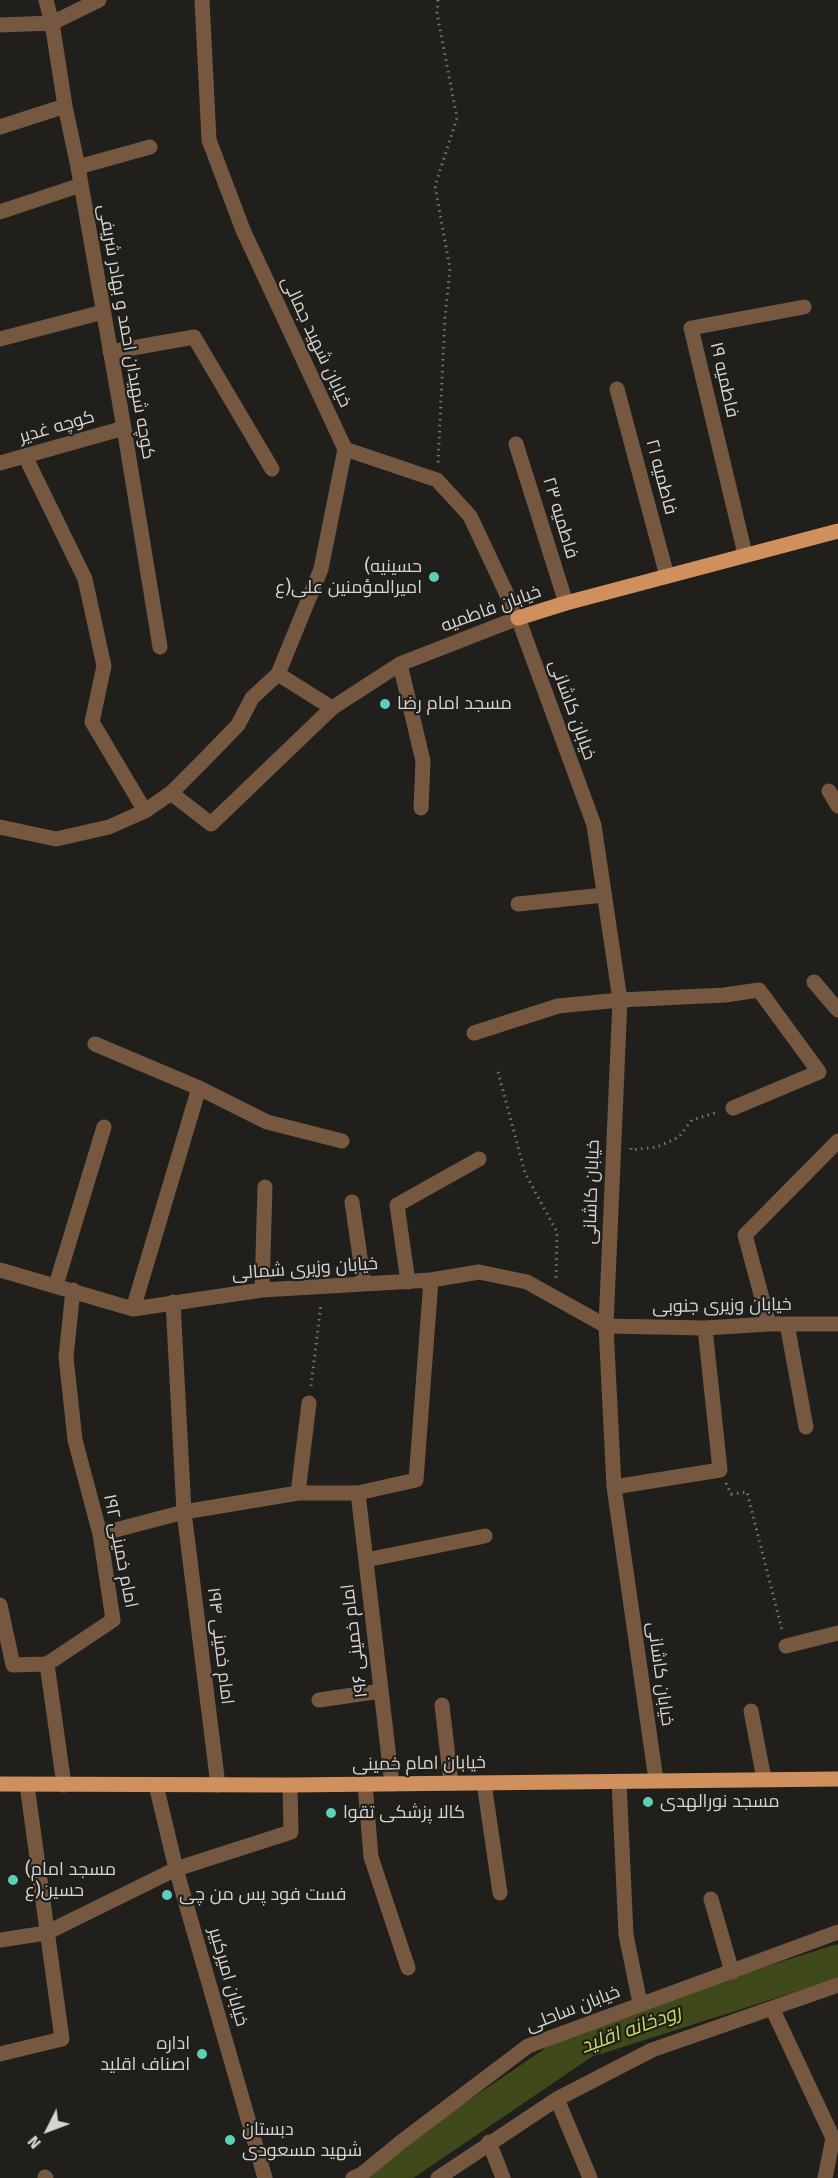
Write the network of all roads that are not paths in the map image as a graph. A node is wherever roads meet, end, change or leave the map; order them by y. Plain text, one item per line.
1 (46, 0) edge
2 (99, 0) edge
3 (202, 0) edge
4 (52, 23) junction
5 (0, 25) edge
6 (65, 106) junction
7 (0, 127) edge
8 (150, 147) dead end
9 (78, 166) junction
10 (81, 185) junction
11 (0, 212) edge
12 (804, 307) dead end
13 (103, 312) junction
14 (0, 339) edge
15 (111, 352) junction
16 (617, 389) dead end
17 (124, 428) junction
18 (516, 444) dead end
19 (345, 449) junction
20 (25, 456) junction
21 (0, 463) edge
22 (272, 469) dead end
23 (838, 531) edge
24 (745, 554) junction
25 (668, 576) junction
26 (566, 603) junction
27 (518, 618) junction
28 (160, 647) dead end
29 (400, 664) junction
30 (278, 674) junction
31 (332, 708) junction
32 (829, 791) dead end
33 (171, 793) junction
34 (838, 806) edge
35 (421, 808) dead end
36 (146, 811) junction
37 (0, 827) edge
38 (604, 895) junction
39 (518, 904) dead end
40 (814, 982) dead end
41 (620, 1000) junction
42 (838, 1010) edge
43 (474, 1033) dead end
44 (95, 1044) dead end
45 (199, 1088) junction
46 (733, 1108) road end
47 (104, 1127) dead end
48 (342, 1141) dead end
49 (838, 1141) edge
50 (479, 1159) dead end
51 (265, 1187) dead end
52 (352, 1202) dead end
53 (0, 1270) edge
54 (431, 1280) junction
55 (408, 1282) junction
56 (364, 1284) junction
57 (56, 1285) junction
58 (73, 1290) junction
59 (262, 1290) junction
60 (173, 1302) junction
61 (133, 1309) junction
62 (769, 1324) junction
63 (787, 1324) junction
64 (838, 1324) edge
65 (606, 1326) junction
66 (705, 1328) junction
67 (309, 1403) road end
68 (806, 1427) dead end
69 (614, 1487) junction
70 (358, 1493) junction
71 (298, 1494) junction
72 (184, 1512) junction
73 (100, 1534) junction
74 (485, 1536) dead end
75 (366, 1560) junction
76 (0, 1605) edge
77 (838, 1633) edge
78 (786, 1646) road end
79 (47, 1664) junction
80 (381, 1691) junction
81 (319, 1700) dead end
82 (442, 1705) dead end
83 (751, 1711) dead end
84 (764, 1779) junction
85 (838, 1779) edge
86 (656, 1780) junction
87 (619, 1781) junction
88 (2, 1782) edge
89 (451, 1783) junction
90 (484, 1783) junction
91 (365, 1784) junction
92 (392, 1784) junction
93 (27, 1785) junction
94 (64, 1785) junction
95 (156, 1785) junction
96 (218, 1785) junction
97 (290, 1785) junction
98 (176, 1869) junction
99 (500, 1893) dead end
100 (711, 1899) dead end
101 (838, 1932) edge
102 (46, 1933) junction
103 (0, 1940) edge
104 (408, 1968) dead end
105 (732, 1972) junction
106 (838, 1985) edge
107 (640, 2003) junction
108 (772, 2008) junction
109 (0, 2054) edge
110 (557, 2099) junction
111 (836, 2139) edge
112 (489, 2142) junction
113 (266, 2178) edge
114 (353, 2178) edge
115 (438, 2178) edge
116 (502, 2178) edge
117 (590, 2178) edge
118 (825, 2178) edge

1 - 4 street, کوچه شهیدان احمد و بهادر شریفی
2 - 4 street
3 - 19 street, خیابان شهید جمالی
4 - 5 street
4 - 6 street, کوچه شهیدان احمد و بهادر شریفی
6 - 7 street
6 - 9 street, کوچه شهیدان احمد و بهادر شریفی
8 - 9 street
9 - 10 street, کوچه شهیدان احمد و بهادر شریفی
10 - 11 street
10 - 13 street, کوچه شهیدان احمد و بهادر شریفی
12 - 24 street, فاطمیه ۱۹
13 - 14 street
13 - 15 street, کوچه شهیدان احمد و بهادر شریفی
15 - 17 street, کوچه شهیدان احمد و بهادر شریفی
15 - 22 street
16 - 25 street, فاطمیه ۲۱
17 - 20 street, کوچه غدیر
17 - 28 street, کوچه شهیدان احمد و بهادر شریفی
18 - 26 street, فاطمیه ۲۳
19 - 27 street
19 - 30 street
20 - 21 street, کوچه غدیر
20 - 36 street
23 - 24 main road, خیابان فاطمیه
24 - 25 main road, خیابان فاطمیه
25 - 26 main road, خیابان فاطمیه
26 - 27 main road, خیابان فاطمیه
27 - 29 street, خیابان فاطمیه
27 - 38 street, خیابان کاشانی
29 - 31 street, خیابان فاطمیه
29 - 35 street
30 - 31 street
30 - 33 street
31 - 33 street, خیابان فاطمیه
32 - 34 street
33 - 36 street
36 - 37 street
38 - 39 street
38 - 41 street, خیابان کاشانی
40 - 42 street
41 - 43 street
41 - 46 street
41 - 65 street, خیابان کاشانی
44 - 45 street
45 - 48 street
45 - 61 street
47 - 57 street
49 - 62 street
50 - 55 street
51 - 59 street
52 - 56 street
53 - 57 street, خیابان وزیری شمالی
54 - 55 street, خیابان وزیری شمالی
54 - 65 street, خیابان وزیری شمالی
54 - 70 street
55 - 56 street, خیابان وزیری شمالی
56 - 59 street, خیابان وزیری شمالی
57 - 58 street, خیابان وزیری شمالی
58 - 61 street, خیابان وزیری شمالی
58 - 73 street, امام خمینی ۱۹۲
59 - 60 street, خیابان وزیری شمالی
60 - 61 street, خیابان وزیری شمالی
60 - 72 street, امام خمینی ۱۹۴
62 - 63 street, خیابان وزیری جنوبی
62 - 66 street, خیابان وزیری جنوبی
63 - 64 street, خیابان وزیری جنوبی
63 - 68 street
65 - 66 street, خیابان وزیری جنوبی
65 - 69 street, خیابان کاشانی
66 - 69 street
67 - 71 street
69 - 86 street, خیابان کاشانی
70 - 71 street
70 - 75 street, امام خمینی ۱۹۶
71 - 72 street
72 - 73 street
72 - 96 street, امام خمینی ۱۹۴
73 - 79 street, امام خمینی ۱۹۲
74 - 75 street
75 - 80 street, امام خمینی ۱۹۶
76 - 79 street
77 - 78 street
79 - 94 street
80 - 81 street
80 - 92 street, امام خمینی ۱۹۶
82 - 89 street
83 - 84 street
84 - 85 main road, خیابان امام خمینی
84 - 86 main road, خیابان امام خمینی
86 - 87 main road, خیابان امام خمینی
87 - 90 main road, خیابان امام خمینی
87 - 107 street
88 - 93 main road, خیابان امام خمینی
89 - 90 main road, خیابان امام خمینی
89 - 92 main road, خیابان امام خمینی
90 - 99 street
91 - 92 main road, خیابان امام خمینی
91 - 97 main road, خیابان امام خمینی
91 - 104 street
93 - 94 main road, خیابان امام خمینی
93 - 102 street
94 - 95 main road, خیابان امام خمینی
95 - 96 main road, خیابان امام خمینی
95 - 98 street, خیابان امیرکبیر
96 - 97 main road, خیابان امام خمینی
97 - 98 street
98 - 102 street
98 - 113 street, خیابان امیرکبیر
100 - 105 street
101 - 105 street, خیابان ساحلی
102 - 103 street
102 - 109 street
105 - 107 street, خیابان ساحلی
106 - 108 street
107 - 114 street, خیابان ساحلی
108 - 110 street
108 - 111 street
110 - 112 street
110 - 117 street
111 - 118 street
112 - 115 street
112 - 116 street

